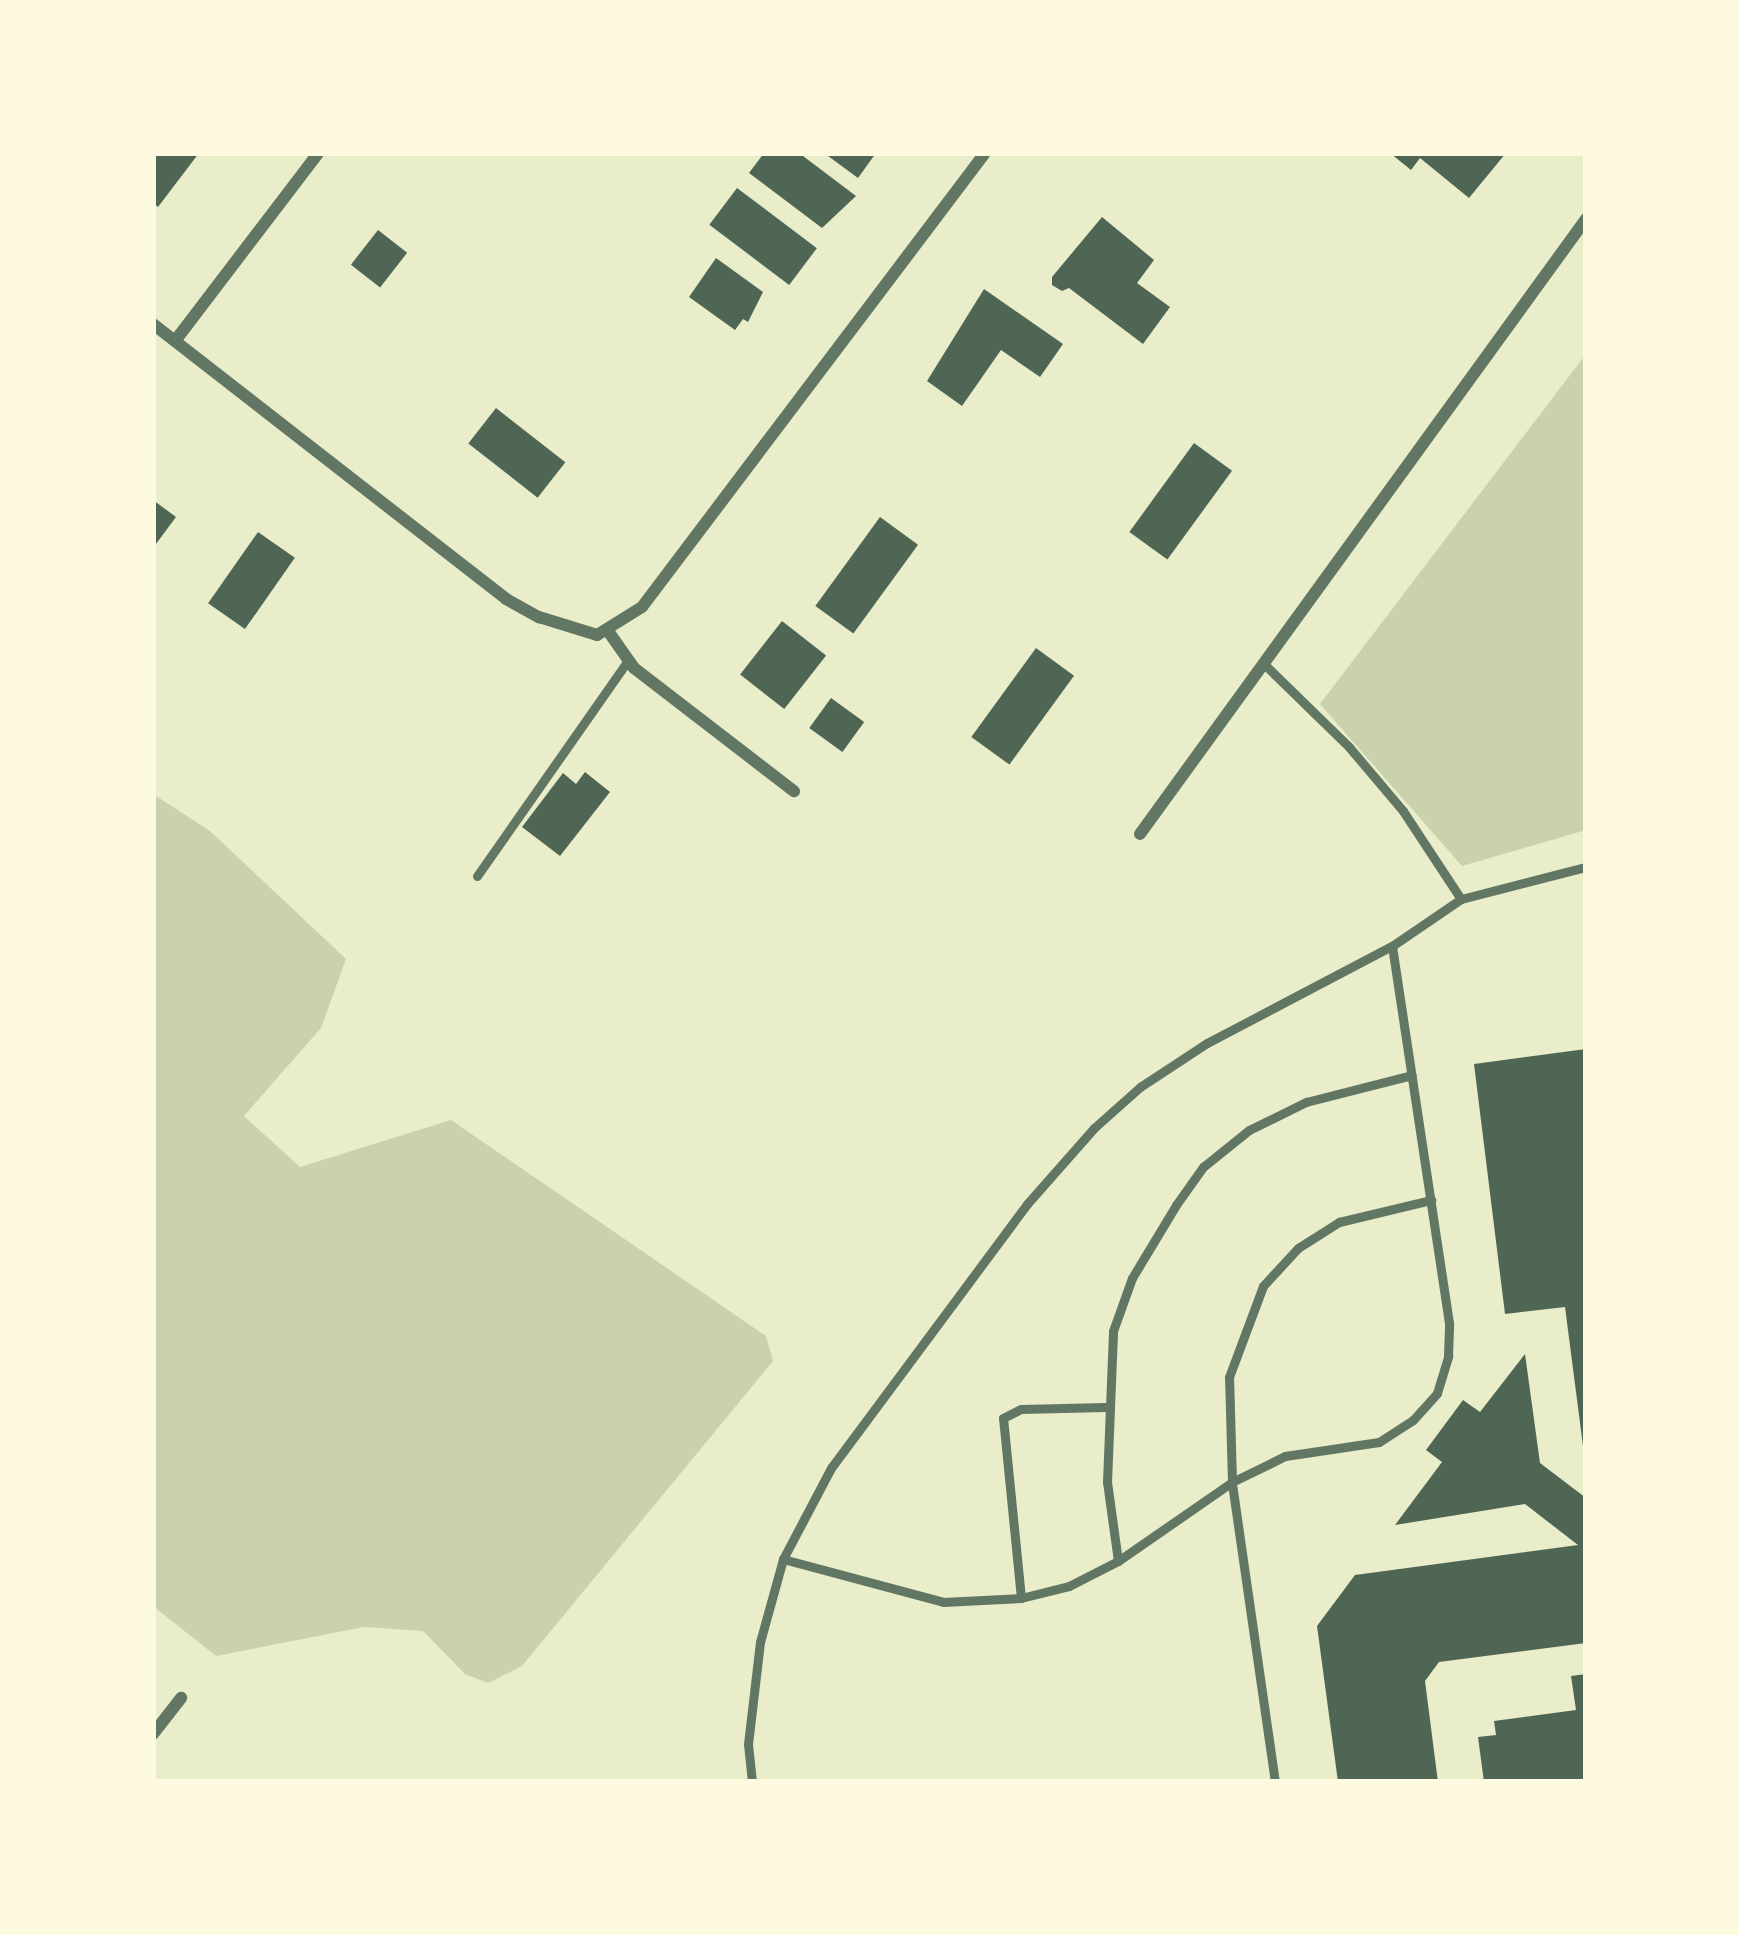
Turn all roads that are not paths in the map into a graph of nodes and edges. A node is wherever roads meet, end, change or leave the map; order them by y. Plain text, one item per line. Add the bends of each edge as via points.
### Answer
1 (318, 153) edge
2 (986, 153) edge
3 (1586, 218) edge
4 (153, 324) edge
5 (176, 341) junction
6 (608, 632) junction
7 (628, 660) junction
8 (1263, 663) junction
9 (794, 790) dead end
10 (1140, 834) dead end
11 (1586, 867) edge
12 (477, 876) dead end
13 (1461, 899) junction
14 (1393, 946) junction
15 (1412, 1075) junction
16 (1431, 1200) junction
17 (1106, 1407) junction
18 (1232, 1482) junction
19 (783, 1559) junction
20 (1118, 1561) junction
21 (1021, 1598) junction
22 (181, 1698) dead end
23 (153, 1734) edge
24 (752, 1782) edge
25 (1274, 1782) edge

1 - 5 street
2 - 6 street via 642,607
3 - 8 street
4 - 5 street
5 - 6 street via 506,599 575,630
6 - 7 street
7 - 9 street
7 - 12 lane
8 - 10 street
8 - 13 lane via 1403,811
11 - 13 lane
13 - 14 lane
14 - 15 lane
14 - 19 lane via 1207,1043 1094,1128 1027,1204 831,1468
15 - 16 lane
15 - 17 lane via 1306,1102 1249,1130 1204,1167 1132,1278 1113,1331
16 - 18 lane via 1339,1222 1298,1248 1263,1286 1229,1377
16 - 18 lane via 1449,1323 1437,1393 1378,1442 1286,1456
17 - 20 lane
17 - 21 lane via 1021,1409 1004,1418
18 - 20 lane
18 - 25 lane
19 - 21 lane via 944,1602
19 - 24 lane via 760,1642 748,1744
20 - 21 lane
22 - 23 street

